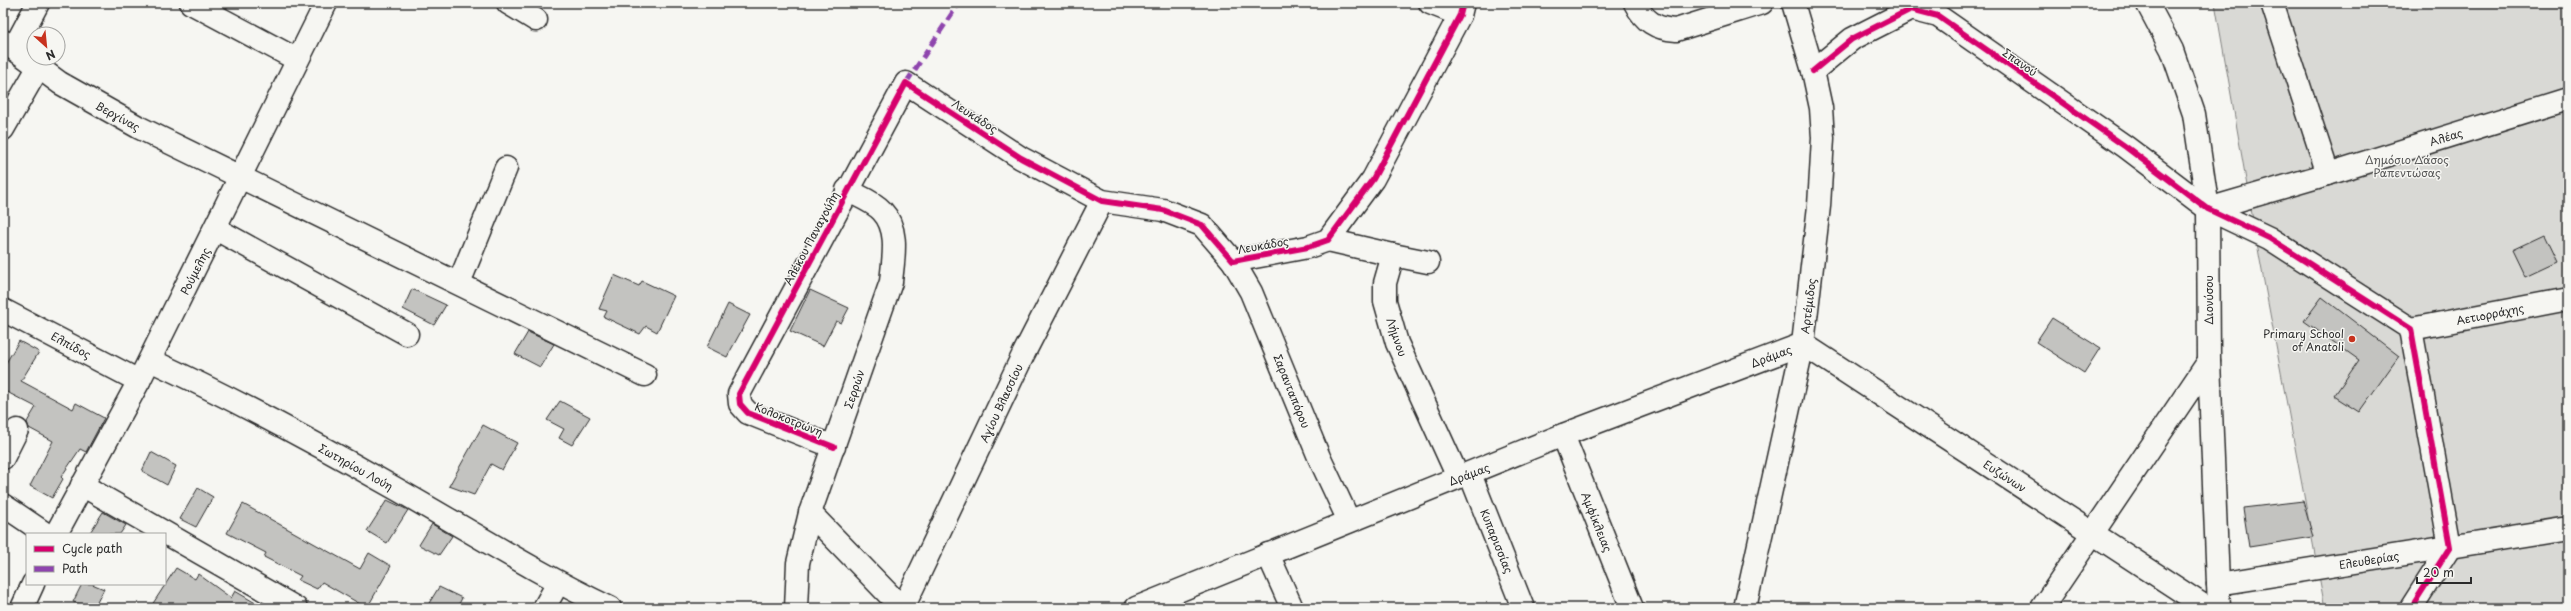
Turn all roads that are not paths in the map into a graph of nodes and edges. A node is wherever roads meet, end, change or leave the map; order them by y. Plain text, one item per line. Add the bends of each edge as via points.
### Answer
1 (38, 3) edge
2 (191, 3) edge
3 (326, 3) edge
4 (508, 3) edge
5 (1430, 3) edge
6 (1635, 3) edge
7 (1762, 3) edge
8 (1793, 3) edge
9 (2147, 3) edge
10 (2272, 3) edge
11 (1462, 9) edge
12 (536, 20) dead end
13 (8, 44) edge
14 (296, 59) junction
15 (38, 68) junction
16 (1813, 70) junction
17 (906, 83) joint
18 (2568, 99) edge
19 (3, 129) edge
20 (506, 168) dead end
21 (2328, 174) junction
22 (240, 177) junction
23 (847, 190) junction
24 (1102, 201) junction
25 (2208, 209) junction
26 (216, 229) junction
27 (1328, 240) junction
28 (1393, 254) junction
29 (1233, 261) junction
30 (1428, 262) dead end
31 (459, 283) junction
32 (2568, 299) edge
33 (3, 310) edge
34 (2411, 329) junction
35 (407, 334) dead end
36 (1803, 344) junction
37 (150, 360) junction
38 (2209, 361) junction
39 (645, 375) dead end
40 (139, 381) junction
41 (740, 404) joint
42 (16, 430) dead end
43 (1563, 435) junction
44 (834, 447) junction
45 (3, 458) edge
46 (1464, 476) junction
47 (82, 485) junction
48 (3, 505) edge
49 (810, 513) junction
50 (1349, 521) junction
51 (2568, 528) edge
52 (45, 533) edge
53 (57, 533) edge
54 (166, 533) edge
55 (166, 533) edge
56 (2092, 533) junction
57 (2450, 547) junction
58 (1268, 554) junction
59 (558, 583) junction
60 (2218, 584) junction
61 (33, 585) edge
62 (1747, 607) edge
63 (22, 608) edge
64 (296, 608) edge
65 (544, 608) edge
66 (610, 608) edge
67 (796, 608) edge
68 (903, 608) edge
69 (1136, 608) edge
70 (1292, 608) edge
71 (1523, 608) edge
72 (1632, 608) edge
73 (2042, 608) edge
74 (2207, 608) edge
75 (2218, 608) edge
76 (2411, 608) edge

1 - 13 street
2 - 14 street
3 - 14 street, Ρούμελης
4 - 12 street
5 - 11 street
6 - 7 street via 1652,25 1664,30 1676,30
8 - 16 street, Αρτέμιδος
9 - 25 street, Διονύσου via 2172,50 2194,114
10 - 21 street
11 - 27 street via 1373,179
13 - 15 street, Βεργίνας
14 - 22 street, Ρούμελης
15 - 19 street
15 - 22 street, Βεργίνας via 140,128 213,166
16 - 25 street, Σπανού via 1852,39 1912,9 1938,16 2126,147
16 - 36 street, Αρτέμιδος via 1821,108 1823,138 1819,206
17 - 23 street, Αλέκου Παναγούλη
17 - 24 street, Λευκάδος via 1021,158
18 - 21 street, Αλέας
20 - 31 street
21 - 25 street, Αλέας
22 - 26 street, Ρούμελης
22 - 31 street, Βεργίνας
23 - 41 street, Αλέκου Παναγούλη via 739,394
23 - 44 street, Σερρών via 882,210 892,226 894,248 891,282
24 - 29 street, Λευκάδος via 1163,210 1202,225
24 - 68 street, Αγίου Βλασσίου via 1024,354
25 - 34 street, Σπανού via 2269,238
25 - 38 street, Διονύσου
26 - 35 street
26 - 37 street, Ρούμελης
27 - 28 street
27 - 29 street, Λευκάδος via 1308,247
28 - 30 street
28 - 46 street, Λήμνου via 1385,283 1385,300 1396,336
29 - 50 street, Σαρανταπόρου via 1251,292 1319,457
31 - 39 street, Βεργίνας
32 - 34 street, Αετιορράχης
33 - 40 street, Ελπίδος
34 - 57 street
36 - 43 street, Δράμας
36 - 56 street, Ευζώνων
36 - 62 street, Αρτέμιδος
37 - 40 street, Ρούμελης
37 - 59 street, Σωτηρίου Λούη via 228,396 390,485
38 - 56 street
38 - 60 street, Διονύσου
40 - 47 street, Ρούμελης
41 - 44 street, Κολοκοτρώνη via 748,413
42 - 45 street
43 - 46 street, Δράμας
43 - 72 street, Αμφίκλειας
44 - 49 street, Σερρών
46 - 50 street, Δράμας
46 - 71 street, Κυπαρισσίας
47 - 53 street, Ρούμελης
47 - 54 street
48 - 52 street
49 - 67 street, Σερρών via 798,563
49 - 68 street
50 - 58 street, Δράμας
51 - 57 street, Ελευθερίας
55 - 64 street
56 - 73 street
56 - 74 street, Ευζώνων
57 - 60 street, Ελευθερίας
57 - 76 street
58 - 69 street, Δράμας
58 - 70 street
59 - 65 street
59 - 66 street, Σωτηρίου Λούη
60 - 75 street, Διονύσου
61 - 63 street

